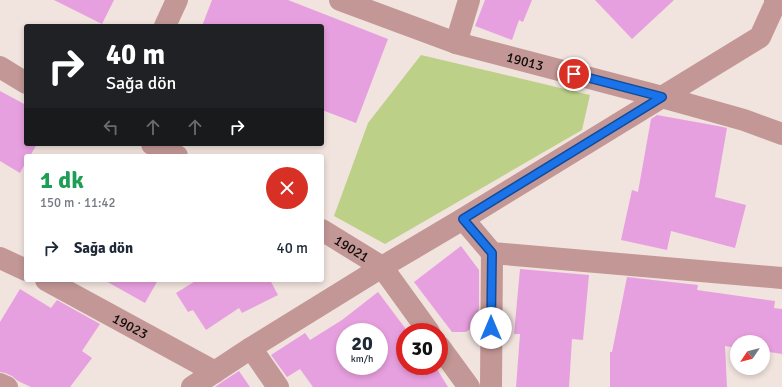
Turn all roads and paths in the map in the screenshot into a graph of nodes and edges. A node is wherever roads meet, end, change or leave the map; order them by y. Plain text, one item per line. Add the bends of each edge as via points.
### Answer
1 (177, 0) edge
2 (340, 0) edge
3 (469, 0) edge
4 (774, 0) edge
5 (166, 24) edge
6 (782, 24) edge
7 (760, 37) junction
8 (456, 43) junction
9 (0, 67) edge
10 (24, 82) edge
11 (662, 97) junction
12 (782, 134) edge
13 (156, 146) edge
14 (174, 154) edge
15 (463, 219) junction
16 (324, 231) edge
17 (492, 253) junction
18 (0, 258) edge
19 (382, 267) junction
20 (24, 269) edge
21 (782, 278) edge
22 (50, 282) edge
23 (422, 323) edge
24 (251, 348) junction
25 (448, 358) edge
26 (215, 372) junction
27 (0, 384) edge
28 (7, 387) edge
29 (192, 387) edge
30 (278, 387) edge
31 (469, 387) edge
32 (491, 387) edge

1 - 5 street
2 - 8 street, 19013
3 - 8 street
4 - 7 street via 776,2
6 - 7 street
7 - 11 street
8 - 11 street, 19013
9 - 10 street
11 - 12 street, 19013 via 744,120
11 - 15 street
13 - 14 street
15 - 17 street
15 - 19 street
16 - 19 street, 19021
17 - 21 street
17 - 32 street
18 - 20 street
19 - 23 street
19 - 24 street
22 - 26 street, 19023
24 - 26 street
24 - 30 street
25 - 31 street
26 - 29 street
27 - 28 street

